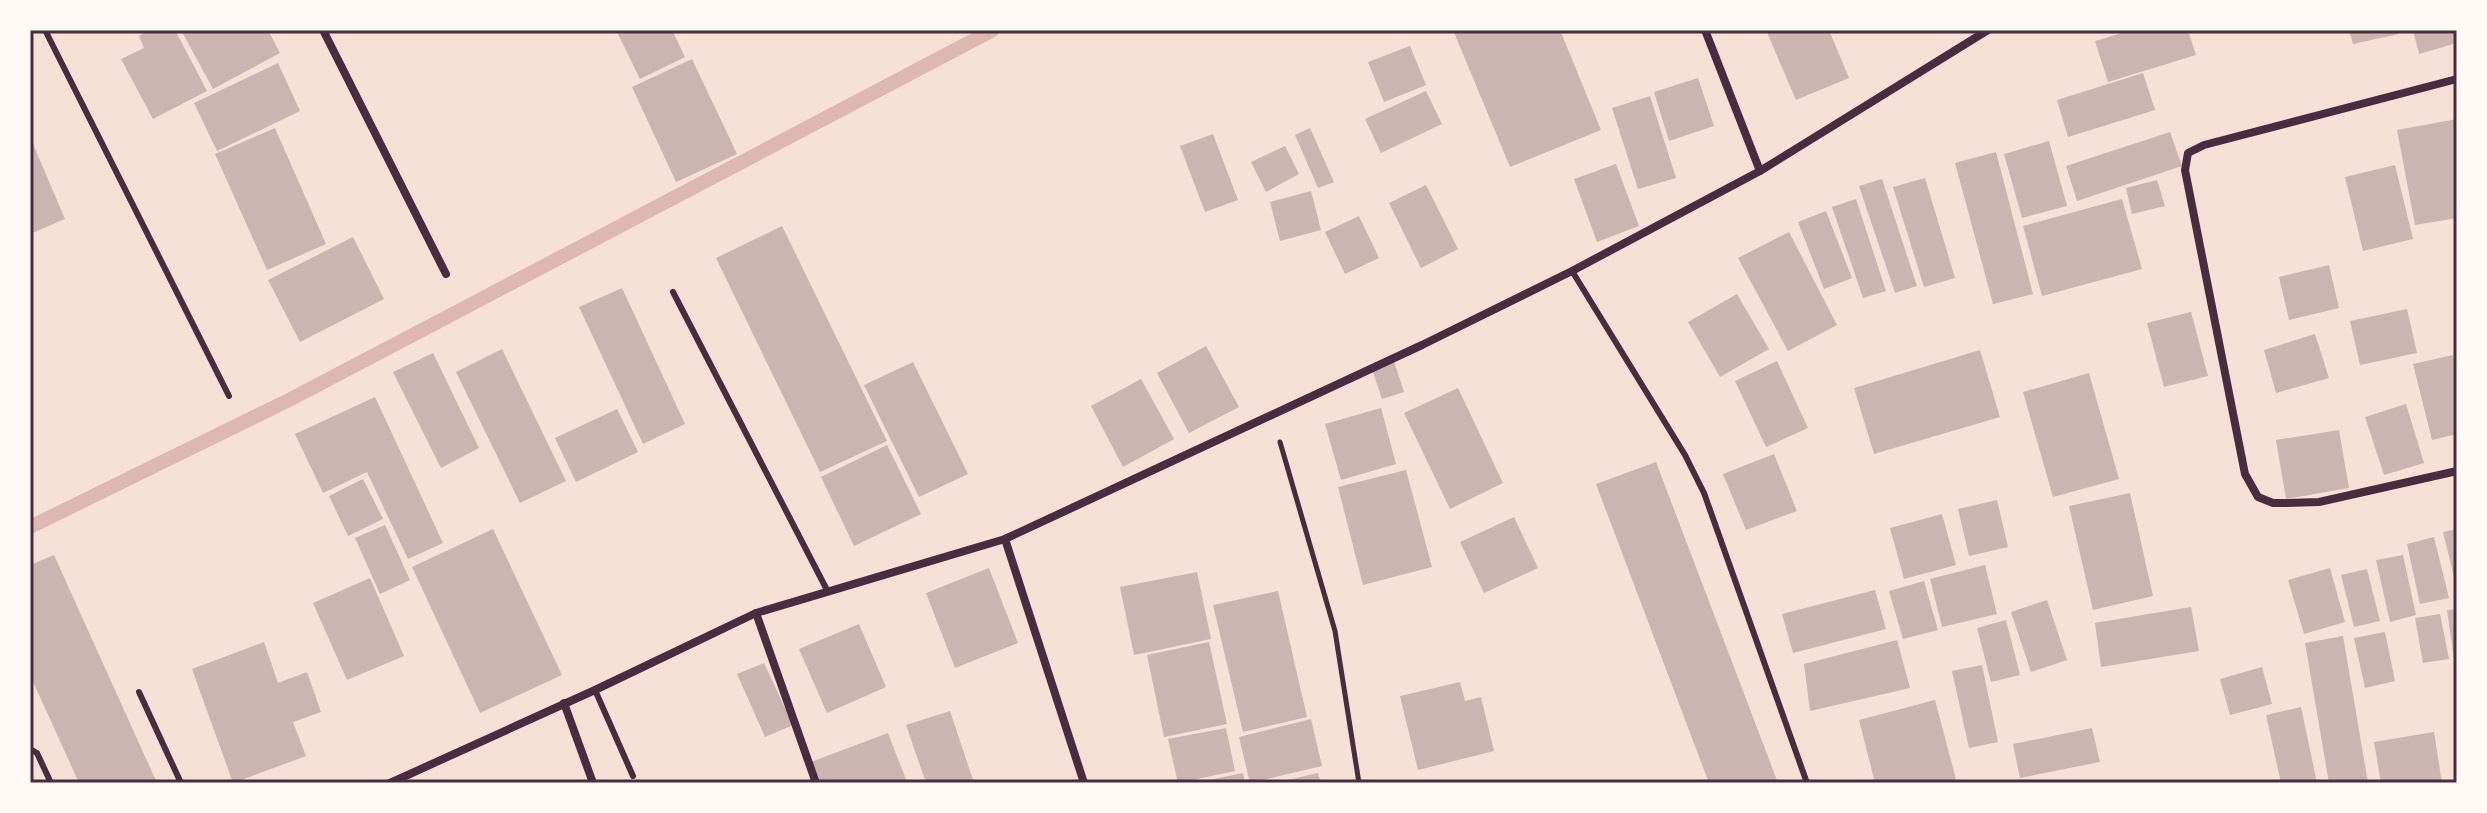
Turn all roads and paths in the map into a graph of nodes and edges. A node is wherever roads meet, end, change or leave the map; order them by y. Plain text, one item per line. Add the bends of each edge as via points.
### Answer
1 (45, 30) edge
2 (323, 30) edge
3 (1705, 30) edge
4 (1988, 30) edge
5 (2457, 79) edge
6 (1760, 171) junction
7 (1572, 271) junction
8 (446, 274) dead end
9 (673, 292) dead end
10 (229, 396) dead end
11 (1272, 413) junction
12 (2457, 471) edge
13 (1005, 539) junction
14 (828, 592) junction
15 (756, 613) junction
16 (595, 690) junction
17 (139, 692) dead end
18 (564, 703) junction
19 (30, 749) edge
20 (633, 776) dead end
21 (51, 783) edge
22 (181, 783) edge
23 (390, 783) edge
24 (593, 783) edge
25 (816, 783) edge
26 (1084, 783) edge
27 (1359, 783) edge
28 (1807, 783) edge

1 - 10 lane
2 - 8 street
3 - 6 street
4 - 6 street
5 - 12 street via 2204,145 2188,153 2185,170 2245,474 2258,497 2273,503 2319,502
6 - 7 street
7 - 11 street
7 - 28 lane via 1704,493
9 - 14 lane
11 - 13 street
11 - 27 path via 1335,631
13 - 14 street
13 - 26 street
14 - 15 street
15 - 16 street
15 - 25 street
16 - 18 street
16 - 20 lane
17 - 22 lane
18 - 23 street
18 - 24 street
19 - 21 lane

